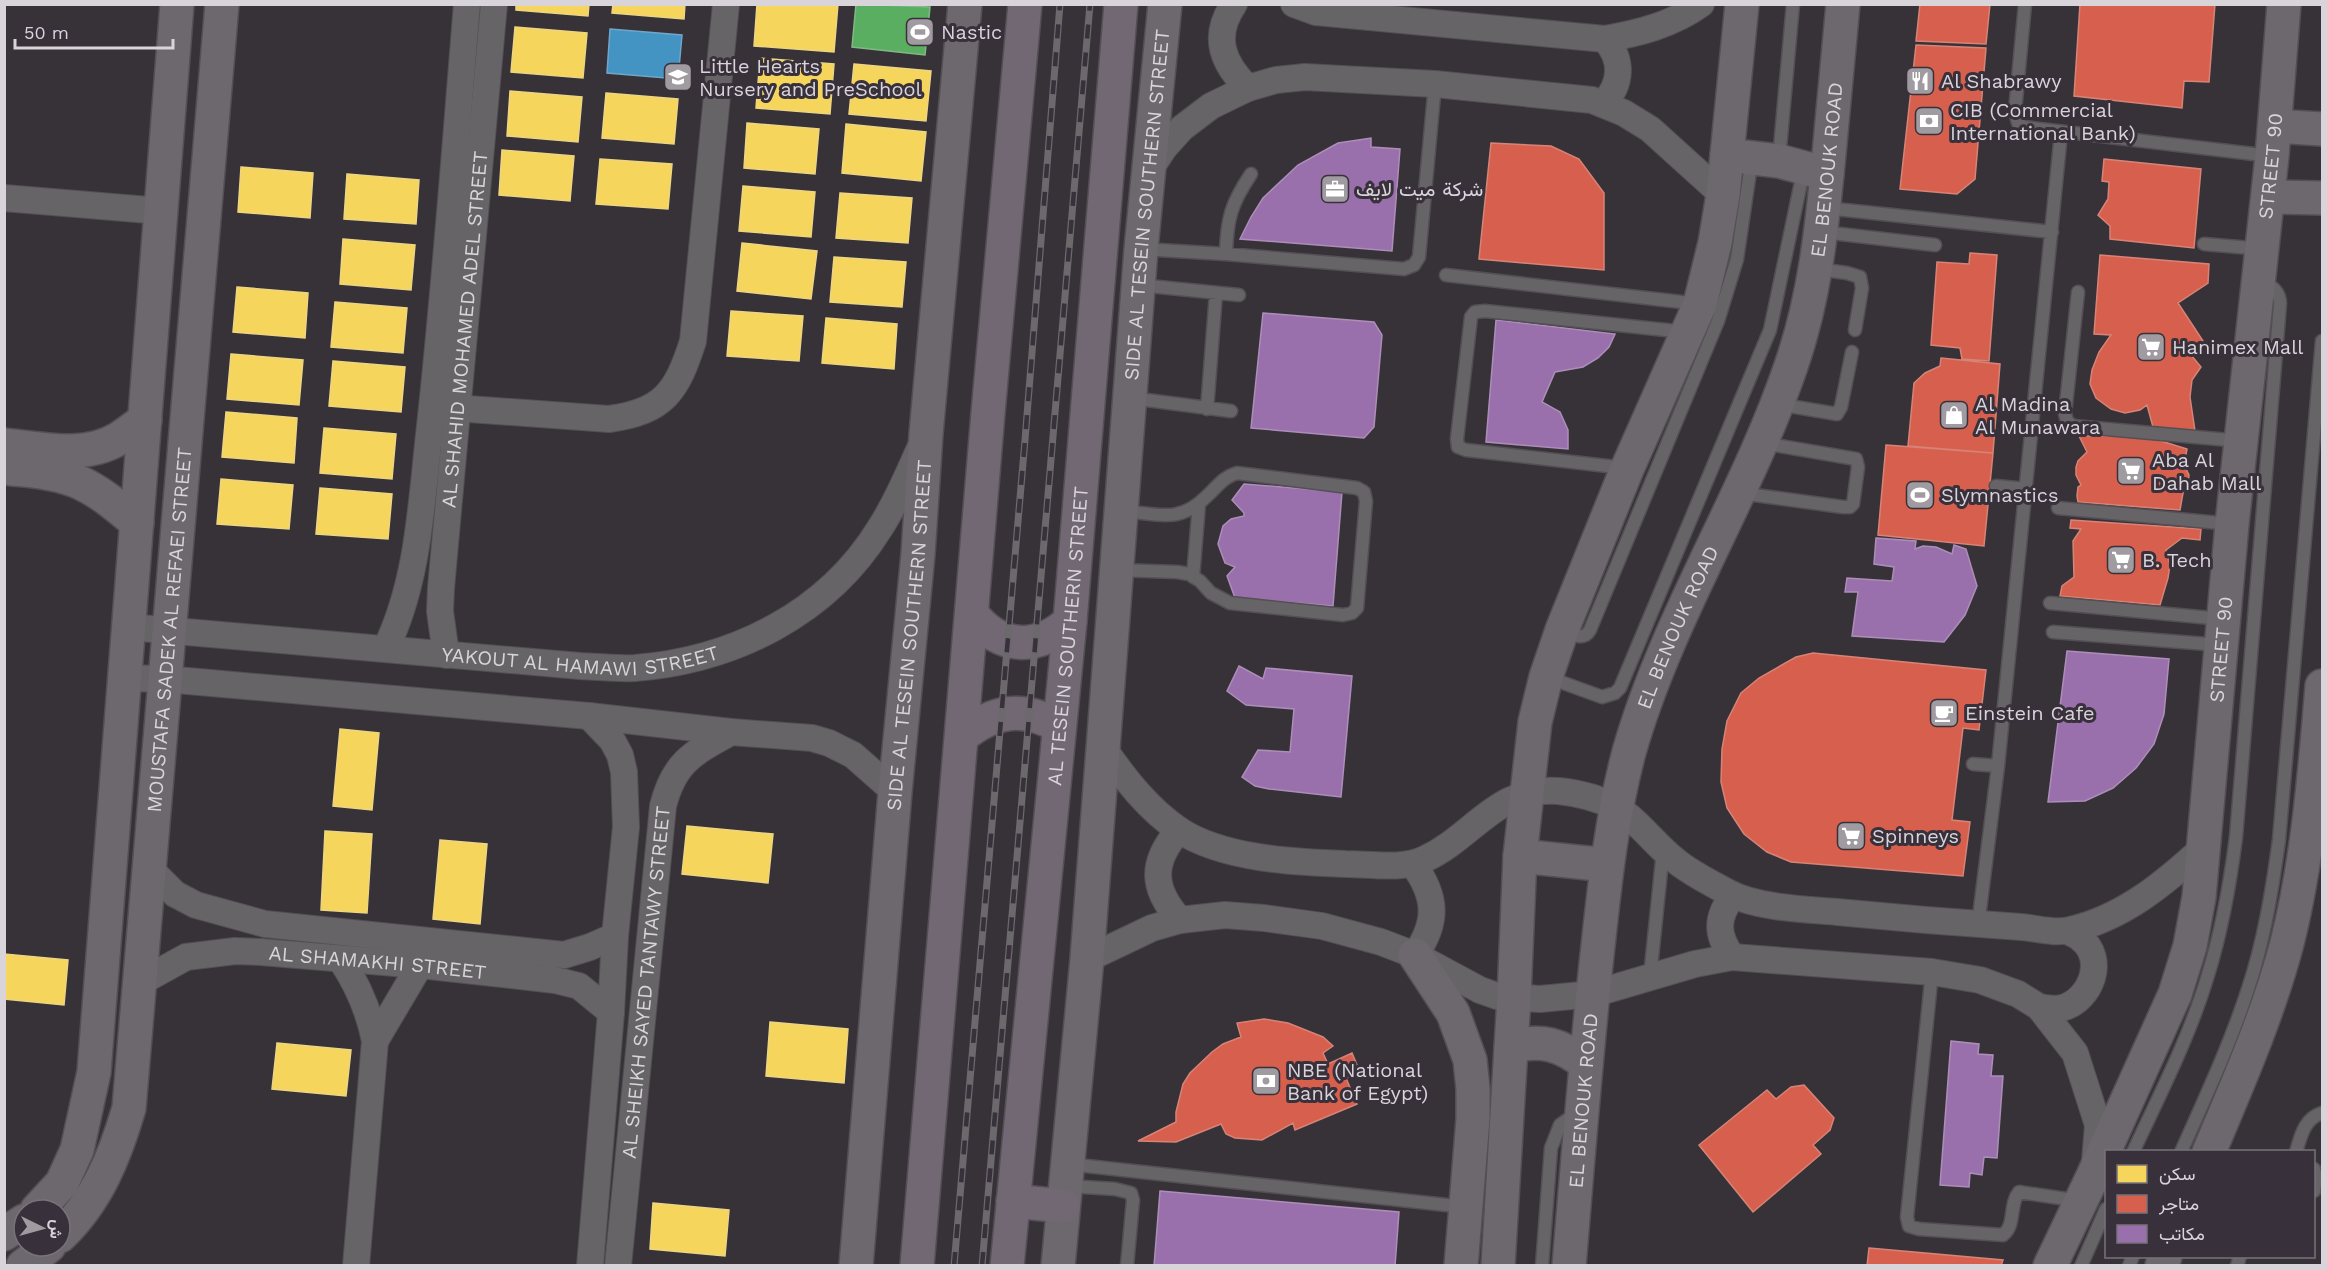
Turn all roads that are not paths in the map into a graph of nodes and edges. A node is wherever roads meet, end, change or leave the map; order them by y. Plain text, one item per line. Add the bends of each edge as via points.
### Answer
1 (177, 4) edge
2 (222, 4) edge
3 (467, 4) edge
4 (494, 4) edge
5 (726, 4) edge
6 (965, 4) edge
7 (1025, 4) edge
8 (1121, 4) edge
9 (1165, 4) edge
10 (1234, 4) edge
11 (1294, 4) edge
12 (1701, 4) edge
13 (1742, 4) edge
14 (1793, 4) edge
15 (1843, 4) edge
16 (2025, 4) edge
17 (2284, 4) edge
18 (1605, 39) junction
19 (1435, 84) junction
20 (460, 87) junction
21 (486, 88) junction
22 (1248, 88) junction
23 (1603, 104) junction
24 (2322, 129) edge
25 (2061, 133) junction
26 (2274, 141) junction
27 (1778, 163) junction
28 (1149, 171) junction
29 (1251, 174) dead end
30 (1723, 195) junction
31 (2268, 197) junction
32 (4, 198) edge
33 (2322, 198) edge
34 (161, 211) junction
35 (1823, 220) junction
36 (2052, 232) junction
37 (2204, 244) dead end
38 (1935, 245) dead end
39 (1142, 249) junction
40 (2263, 249) junction
41 (1226, 254) junction
42 (1816, 269) junction
43 (1446, 276) dead end
44 (2259, 283) junction
45 (1139, 285) junction
46 (2078, 292) dead end
47 (1216, 293) junction
48 (1239, 295) dead end
49 (1695, 318) junction
50 (1855, 330) dead end
51 (2322, 341) edge
52 (1852, 352) dead end
53 (1130, 398) junction
54 (1777, 404) junction
55 (432, 407) junction
56 (457, 408) junction
57 (1207, 409) junction
58 (1231, 411) dead end
59 (145, 420) junction
60 (926, 434) junction
61 (2241, 441) junction
62 (1760, 442) junction
63 (4, 445) edge
64 (4, 468) edge
65 (1627, 469) junction
66 (1996, 486) dead end
67 (2027, 489) junction
68 (1739, 493) junction
69 (1199, 504) junction
70 (2058, 508) dead end
71 (1122, 511) junction
72 (137, 524) junction
73 (2232, 524) junction
74 (1117, 570) junction
75 (1193, 578) junction
76 (2050, 603) dead end
77 (972, 614) junction
78 (1070, 621) junction
79 (129, 627) junction
80 (169, 629) junction
81 (1562, 630) junction
82 (2054, 632) dead end
83 (2222, 632) junction
84 (386, 648) junction
85 (446, 655) junction
86 (1546, 677) junction
87 (125, 678) junction
88 (165, 679) junction
89 (2322, 706) edge
90 (589, 716) junction
91 (1059, 726) junction
92 (731, 732) junction
93 (962, 736) junction
94 (1104, 749) junction
95 (1973, 764) dead end
96 (1998, 766) junction
97 (895, 792) junction
98 (1526, 793) junction
99 (1617, 807) junction
100 (1179, 830) junction
101 (2204, 847) junction
102 (1663, 850) junction
103 (1520, 855) junction
104 (1413, 864) junction
105 (1607, 865) junction
106 (149, 868) junction
107 (1733, 895) junction
108 (1180, 920) junction
109 (1978, 925) junction
110 (2067, 931) junction
111 (615, 936) junction
112 (1414, 955) junction
113 (1732, 957) junction
114 (1087, 959) junction
115 (341, 960) junction
116 (420, 965) junction
117 (539, 965) junction
118 (1932, 972) junction
119 (1650, 977) junction
120 (140, 983) junction
121 (1593, 994) junction
122 (1514, 997) junction
123 (2038, 1008) junction
124 (611, 1012) junction
125 (375, 1041) junction
126 (1511, 1047) junction
127 (1586, 1064) junction
128 (1583, 1111) junction
129 (2322, 1113) edge
130 (1472, 1127) junction
131 (1507, 1129) junction
132 (2112, 1150) edge
133 (2134, 1150) edge
134 (2182, 1150) edge
135 (2210, 1150) edge
136 (2297, 1150) edge
137 (2105, 1168) edge
138 (2317, 1170) edge
139 (1065, 1185) junction
140 (2315, 1186) edge
141 (2094, 1195) edge
142 (48, 1198) edge
143 (1013, 1201) junction
144 (1466, 1207) junction
145 (72, 1225) edge
146 (355, 1262) edge
147 (590, 1266) edge
148 (618, 1266) edge
149 (856, 1266) edge
150 (917, 1266) edge
151 (1007, 1266) edge
152 (1058, 1266) edge
153 (1127, 1266) edge
154 (1461, 1266) edge
155 (1498, 1266) edge
156 (1542, 1266) edge
157 (1569, 1266) edge
158 (2050, 1266) edge
159 (2081, 1266) edge

1 - 34 street, MOUSTAFA SADEK AL REFAEI STREET
2 - 80 street, MOUSTAFA SADEK AL REFAEI STREET
3 - 20 street, AL SHAHID MOHAMED ADEL STREET
4 - 21 street, AL SHAHID MOHAMED ADEL STREET
5 - 56 street via 693,341 675,386 656,405 636,415 609,419
6 - 60 street, SIDE AL TESEIN SOUTHERN STREET
7 - 77 highway
8 - 78 highway, AL TESEIN SOUTHERN STREET
9 - 28 street, SIDE AL TESEIN SOUTHERN STREET
10 - 22 street via 1222,34 1224,55 1233,73
11 - 18 street via 1316,12
12 - 18 street via 1663,25
13 - 27 street, EL BENOUK ROAD
14 - 27 lane, EL BENOUK ROAD
15 - 27 street, EL BENOUK ROAD
16 - 25 lane via 2016,118 2024,128
17 - 26 street, STREET 90
18 - 23 street via 1619,66 1616,87
19 - 22 street via 1305,76
19 - 23 street
19 - 41 lane via 1419,257 1414,265 1404,269
20 - 21 street
20 - 55 street, AL SHAHID MOHAMED ADEL STREET
21 - 56 street, AL SHAHID MOHAMED ADEL STREET
22 - 28 street via 1211,106 1182,128
23 - 30 street via 1650,129
24 - 26 street
25 - 26 lane
25 - 36 lane
26 - 31 street, STREET 90
27 - 30 street, EL BENOUK ROAD
27 - 35 street, EL BENOUK ROAD
27 - 81 lane, EL BENOUK ROAD via 1737,259 1707,351 1590,630 1580,637
27 - 86 lane via 1770,330 1620,688 1602,697
28 - 39 street, SIDE AL TESEIN SOUTHERN STREET
29 - 41 lane via 1236,198 1227,225
30 - 49 street, EL BENOUK ROAD
31 - 33 street
31 - 40 street, STREET 90
32 - 34 street
34 - 59 street, MOUSTAFA SADEK AL REFAEI STREET
35 - 36 lane
35 - 38 lane
35 - 42 street, EL BENOUK ROAD
36 - 67 lane
37 - 40 lane
39 - 41 lane
39 - 45 street, SIDE AL TESEIN SOUTHERN STREET
40 - 44 street, STREET 90
42 - 50 lane via 1860,277 1862,288
42 - 54 street, EL BENOUK ROAD via 1801,336
43 - 49 lane
44 - 61 street, STREET 90
44 - 133 lane via 2275,289 2280,304 2230,884 2193,1020
45 - 47 lane
45 - 53 street, SIDE AL TESEIN SOUTHERN STREET
46 - 61 lane via 2067,421 2073,426
47 - 48 lane
47 - 57 lane
49 - 65 street, EL BENOUK ROAD
49 - 65 lane via 1485,311 1475,312 1472,317 1458,447
51 - 134 lane via 2272,890 2262,939 2233,1035
52 - 54 lane via 1838,414
53 - 57 lane
53 - 71 street, SIDE AL TESEIN SOUTHERN STREET
54 - 62 street, EL BENOUK ROAD
55 - 56 street
55 - 84 street, AL SHAHID MOHAMED ADEL STREET via 414,563 398,624
56 - 85 street, AL SHAHID MOHAMED ADEL STREET via 441,600
57 - 58 lane
59 - 63 street via 117,440 84,450 64,452
59 - 72 street, MOUSTAFA SADEK AL REFAEI STREET
60 - 85 street, YAKOUT AL HAMAWI STREET via 896,501 865,550 807,608 752,640 699,657 634,668
60 - 97 street, SIDE AL TESEIN SOUTHERN STREET
61 - 73 street, STREET 90
62 - 68 street, EL BENOUK ROAD
62 - 68 lane via 1853,457 1858,467 1853,504 1847,508
64 - 72 street via 49,472 77,481 102,494
65 - 81 street, EL BENOUK ROAD
66 - 67 lane
67 - 96 lane
68 - 99 street, EL BENOUK ROAD via 1645,701
69 - 71 lane via 1178,516
69 - 75 lane
69 - 75 lane via 1222,481 1237,473 1364,492 1357,608 1343,615 1230,603
70 - 73 lane
71 - 74 street, SIDE AL TESEIN SOUTHERN STREET
72 - 79 street, MOUSTAFA SADEK AL REFAEI STREET
73 - 83 street, STREET 90
74 - 75 lane via 1177,572
74 - 94 street, SIDE AL TESEIN SOUTHERN STREET
76 - 83 lane
77 - 78 highway via 989,632 1013,642 1050,637
77 - 93 highway
78 - 91 highway, AL TESEIN SOUTHERN STREET
79 - 80 street, YAKOUT AL HAMAWI STREET
79 - 87 street, MOUSTAFA SADEK AL REFAEI STREET
80 - 84 street, YAKOUT AL HAMAWI STREET
80 - 88 street, MOUSTAFA SADEK AL REFAEI STREET
81 - 86 street, EL BENOUK ROAD
82 - 83 lane
83 - 101 street, STREET 90
84 - 85 street, YAKOUT AL HAMAWI STREET
86 - 98 street, EL BENOUK ROAD via 1535,722
87 - 88 street
87 - 142 street, MOUSTAFA SADEK AL REFAEI STREET via 94,1072 77,1150 62,1183
88 - 90 street
88 - 106 street, MOUSTAFA SADEK AL REFAEI STREET
89 - 135 street via 2303,858 2287,942 2254,1043
90 - 92 street
90 - 111 street, AL SHEIKH SAYED TANTAWY STREET via 612,740 624,772 626,826
91 - 93 highway via 1031,714 1001,714 987,718
91 - 143 highway, AL TESEIN SOUTHERN STREET
92 - 97 street via 803,737 829,743 853,755
92 - 148 street, AL SHEIKH SAYED TANTAWY STREET via 684,761 668,787 663,806
93 - 150 highway
94 - 100 street via 1147,804
94 - 114 street, SIDE AL TESEIN SOUTHERN STREET
95 - 96 lane
96 - 109 lane
97 - 149 street, SIDE AL TESEIN SOUTHERN STREET
98 - 99 street via 1556,791 1585,795
98 - 103 street, EL BENOUK ROAD
98 - 104 street via 1508,800 1444,848
99 - 102 street
99 - 105 street, EL BENOUK ROAD
100 - 104 street via 1232,852 1325,863
100 - 108 street via 1158,865 1158,886 1166,905
101 - 110 street via 2144,898
101 - 132 street, STREET 90 via 2190,946 2175,994
102 - 107 street via 1693,873
102 - 119 lane
103 - 105 street
103 - 122 street, EL BENOUK ROAD
104 - 112 street via 1432,899 1432,920 1426,939
105 - 121 street, EL BENOUK ROAD
106 - 117 street, AL SHAMAKHI STREET via 175,894 196,905 265,924
106 - 120 street, MOUSTAFA SADEK AL REFAEI STREET
107 - 109 street via 1801,908
107 - 113 street via 1720,920 1720,934
108 - 112 street via 1225,915 1298,922 1381,942
108 - 114 street via 1152,928
109 - 110 street
110 - 123 street via 2081,938 2091,953 2094,971 2089,988 2077,1002 2060,1009
111 - 117 street, AL SHAMAKHI STREET
111 - 124 street, AL SHEIKH SAYED TANTAWY STREET
112 - 122 street via 1480,990
112 - 130 street via 1443,996 1463,1036 1473,1089
113 - 118 street
113 - 119 street
114 - 139 street, SIDE AL TESEIN SOUTHERN STREET
115 - 116 street, AL SHAMAKHI STREET
115 - 120 street, AL SHAMAKHI STREET via 261,952 210,954 186,957
115 - 125 street via 367,1007
116 - 117 street, AL SHAMAKHI STREET
116 - 125 street
117 - 124 street, AL SHAMAKHI STREET via 579,986
118 - 123 street via 1980,980 2018,994
118 - 141 lane via 1909,1226 2003,1235 2009,1230 2019,1192
119 - 121 street
120 - 145 street, MOUSTAFA SADEK AL REFAEI STREET via 129,1108 120,1140 97,1192
121 - 122 street via 1549,999
121 - 127 street, EL BENOUK ROAD
122 - 126 street, EL BENOUK ROAD
123 - 141 street via 2075,1053 2098,1125
124 - 147 street, AL SHEIKH SAYED TANTAWY STREET
125 - 146 street
126 - 127 street via 1548,1043 1560,1046
126 - 131 street, EL BENOUK ROAD
127 - 128 street, EL BENOUK ROAD
128 - 156 lane via 1560,1125 1551,1148
128 - 157 street, EL BENOUK ROAD
129 - 136 lane via 2307,1123
130 - 131 street
130 - 144 street
131 - 155 street, EL BENOUK ROAD
137 - 141 street, STREET 90
138 - 140 lane
139 - 143 highway
139 - 144 lane
139 - 152 street, SIDE AL TESEIN SOUTHERN STREET
139 - 153 lane via 1131,1192
141 - 158 street, STREET 90
141 - 159 lane
143 - 151 highway, AL TESEIN SOUTHERN STREET
144 - 154 street

